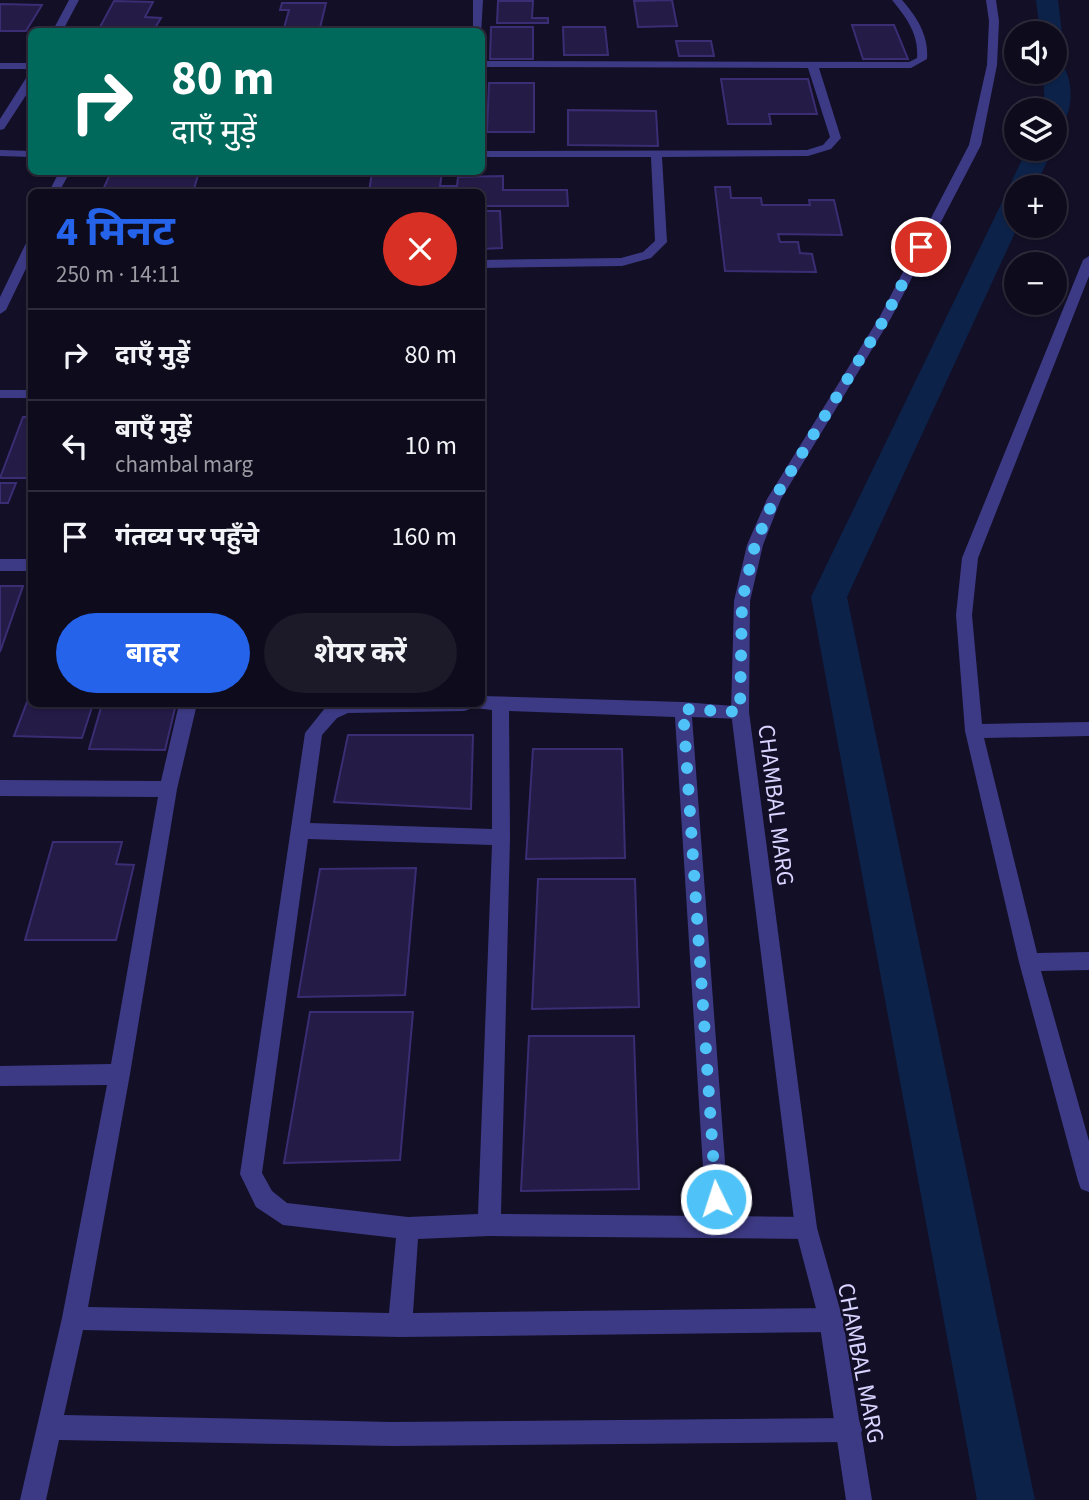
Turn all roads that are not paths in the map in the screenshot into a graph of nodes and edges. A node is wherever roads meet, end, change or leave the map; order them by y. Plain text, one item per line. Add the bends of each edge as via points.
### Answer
1 (74, 0) edge
2 (478, 0) edge
3 (897, 0) edge
4 (991, 0) edge
5 (59, 28) edge
6 (478, 28) edge
7 (485, 64) edge
8 (0, 66) edge
9 (28, 66) edge
10 (813, 66) junction
11 (28, 83) edge
12 (0, 127) edge
13 (0, 153) edge
14 (28, 154) edge
15 (485, 154) edge
16 (656, 155) junction
17 (1089, 260) edge
18 (27, 261) edge
19 (485, 264) edge
20 (0, 310) edge
21 (0, 394) edge
22 (28, 394) edge
23 (0, 565) edge
24 (28, 565) edge
25 (491, 703) edge
26 (187, 707) edge
27 (344, 707) edge
28 (683, 709) junction
29 (740, 712) junction
30 (1089, 729) edge
31 (974, 731) junction
32 (0, 788) edge
33 (168, 789) junction
34 (299, 831) junction
35 (501, 837) junction
36 (1089, 961) edge
37 (1029, 962) junction
38 (120, 1074) junction
39 (0, 1076) edge
40 (1089, 1181) edge
41 (489, 1225) junction
42 (718, 1226) junction
43 (408, 1228) junction
44 (806, 1228) junction
45 (74, 1318) junction
46 (831, 1320) junction
47 (400, 1325) junction
48 (48, 1427) junction
49 (850, 1430) junction
50 (33, 1500) edge
51 (859, 1500) edge

1 - 5 street
2 - 6 street
3 - 10 street via 909,12 924,49 922,59 911,65
4 - 29 street, CHAMBAL MARG via 992,65 975,145 885,318 774,499 755,545 742,601
7 - 10 street
8 - 9 street
10 - 16 street via 835,138 827,147 808,153
11 - 12 street
13 - 14 street
15 - 16 street
16 - 19 street via 661,242 647,255 622,262
17 - 31 street via 970,558 964,615
18 - 20 street
21 - 22 street
23 - 24 street
25 - 28 street
25 - 35 street
26 - 33 street
27 - 34 street via 331,713 314,733
28 - 29 street
28 - 42 street
29 - 44 street, CHAMBAL MARG
30 - 31 street
31 - 37 street
32 - 33 street
33 - 38 street
34 - 35 street
34 - 43 street via 251,1174 264,1199 284,1214
35 - 41 street
36 - 37 street
37 - 40 street
38 - 39 street
38 - 45 street
41 - 42 street
41 - 43 street
42 - 44 street
43 - 47 street
44 - 46 street, CHAMBAL MARG
45 - 47 street
45 - 48 street
46 - 47 street
46 - 49 street, CHAMBAL MARG
48 - 49 street via 392,1434
48 - 50 street
49 - 51 street, CHAMBAL MARG

